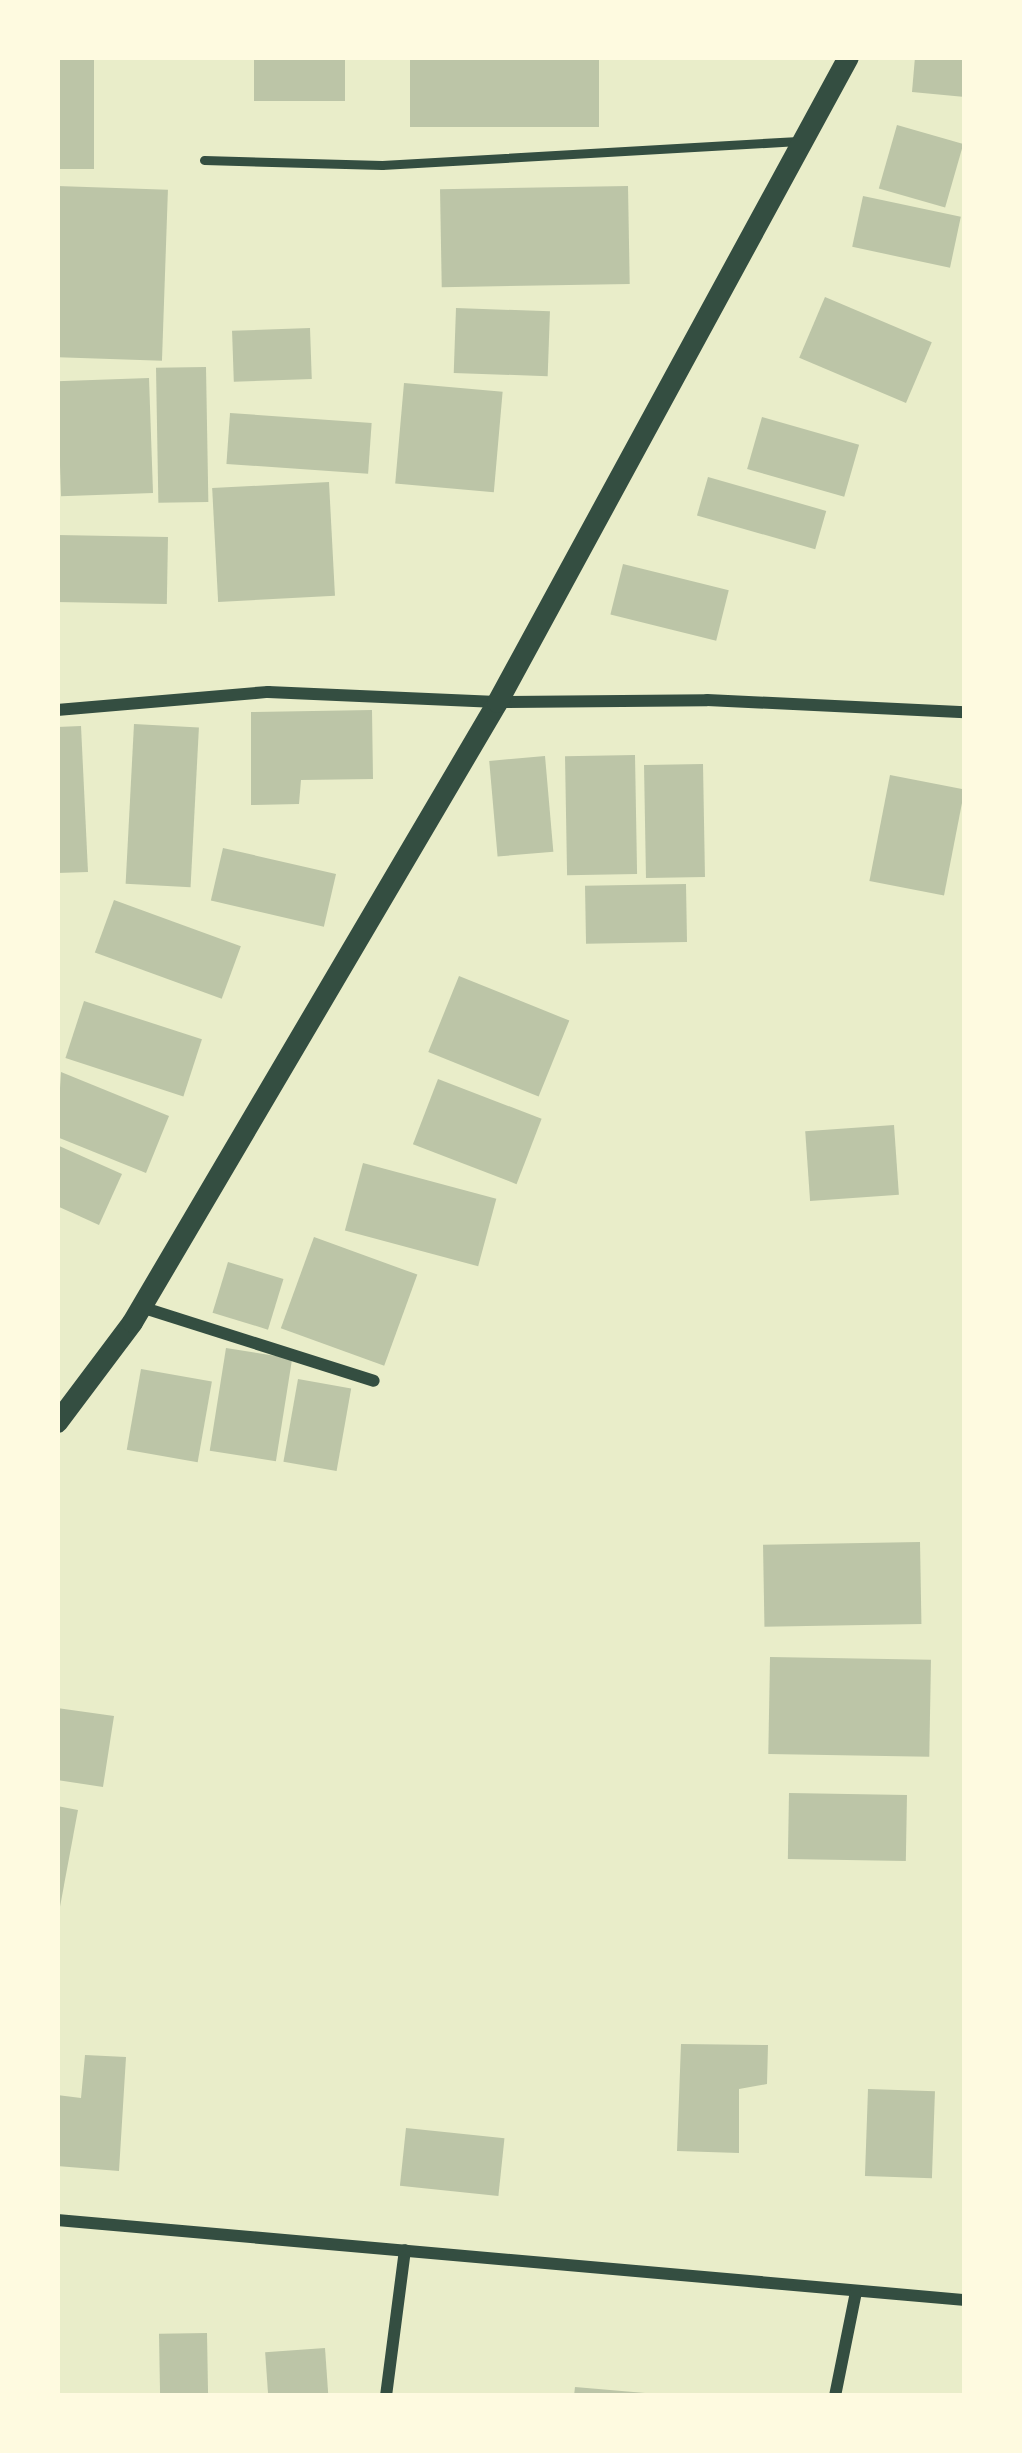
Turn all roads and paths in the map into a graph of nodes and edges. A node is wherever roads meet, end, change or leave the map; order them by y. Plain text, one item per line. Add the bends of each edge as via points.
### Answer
1 (848, 57) edge
2 (802, 141) junction
3 (204, 160) dead end
4 (497, 702) junction
5 (57, 710) edge
6 (965, 712) edge
7 (141, 1307) junction
8 (374, 1381) dead end
9 (57, 1422) edge
10 (57, 2220) edge
11 (405, 2251) junction
12 (856, 2292) junction
13 (965, 2300) edge
14 (386, 2396) edge
15 (835, 2396) edge

1 - 2 street
2 - 3 lane via 382,165
2 - 4 street
4 - 5 street via 268,692
4 - 6 street via 707,700
4 - 7 street
7 - 8 street
7 - 9 street
10 - 11 street
11 - 12 street
11 - 14 street
12 - 13 street
12 - 15 street

